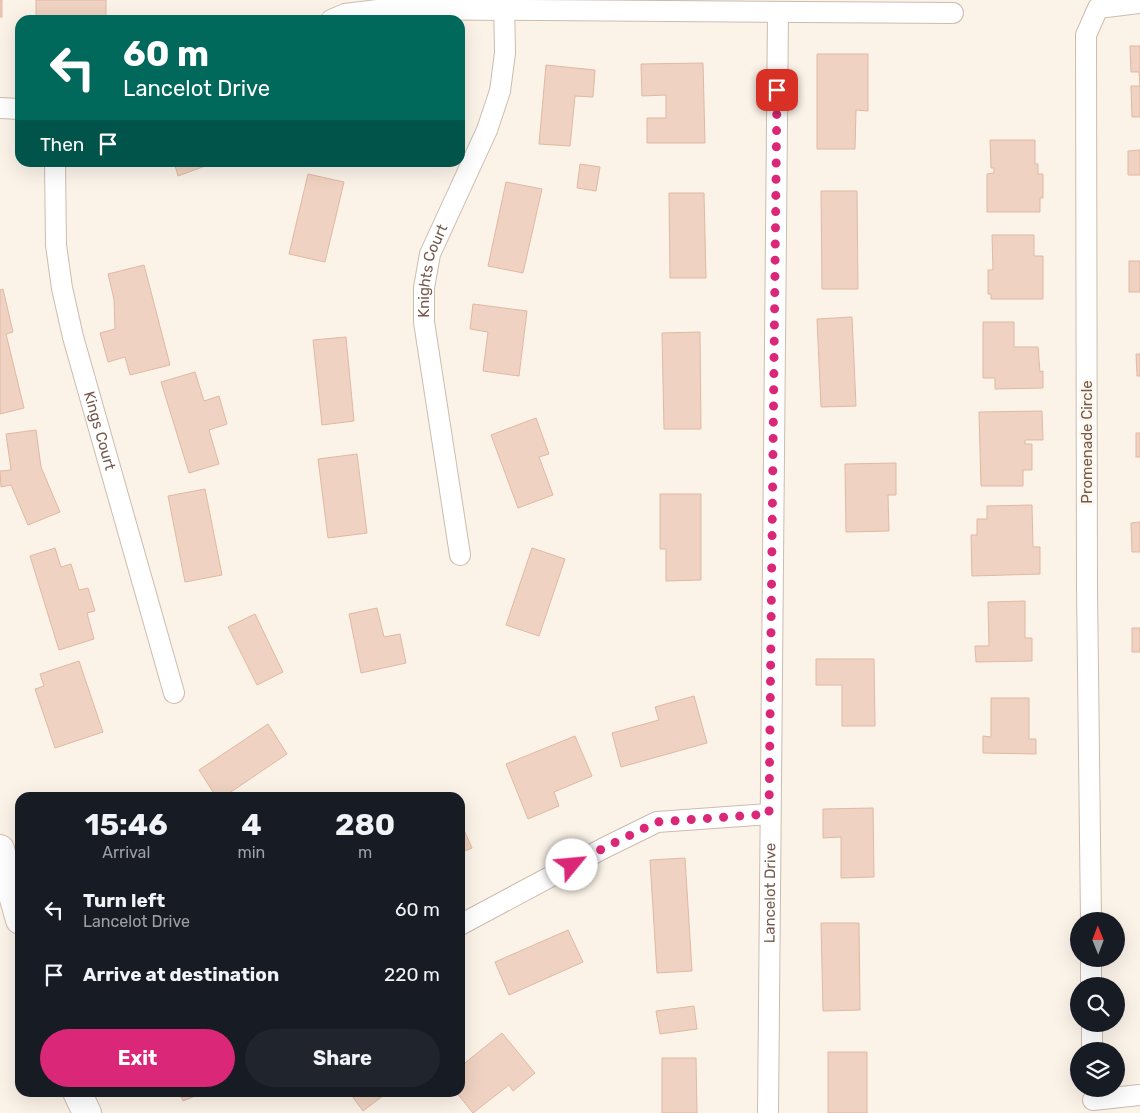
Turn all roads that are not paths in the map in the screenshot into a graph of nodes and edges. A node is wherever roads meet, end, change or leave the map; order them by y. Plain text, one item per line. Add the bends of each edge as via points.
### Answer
1 (1140, 3) edge
2 (504, 5) edge
3 (778, 12) junction
4 (953, 13) dead end
5 (343, 15) edge
6 (0, 108) edge
7 (15, 109) edge
8 (55, 167) edge
9 (460, 554) dead end
10 (174, 693) dead end
11 (769, 814) junction
12 (0, 849) edge
13 (15, 902) edge
14 (1091, 912) edge
15 (465, 922) edge
16 (1140, 1095) edge
17 (79, 1097) edge
18 (1093, 1101) edge
19 (87, 1113) edge
20 (768, 1113) edge

1 - 14 street, Promenade Circle via 1098,8 1086,35
2 - 3 street
2 - 5 street via 385,9
2 - 9 street, Knights Court via 505,53 500,90 487,130 430,254 424,288 424,322
3 - 4 street
3 - 11 street, Lancelot Drive
6 - 7 street
8 - 10 street, Kings Court via 56,245 72,337
11 - 15 street via 657,822
11 - 20 street, Lancelot Drive
12 - 13 street
16 - 18 street
17 - 19 street

